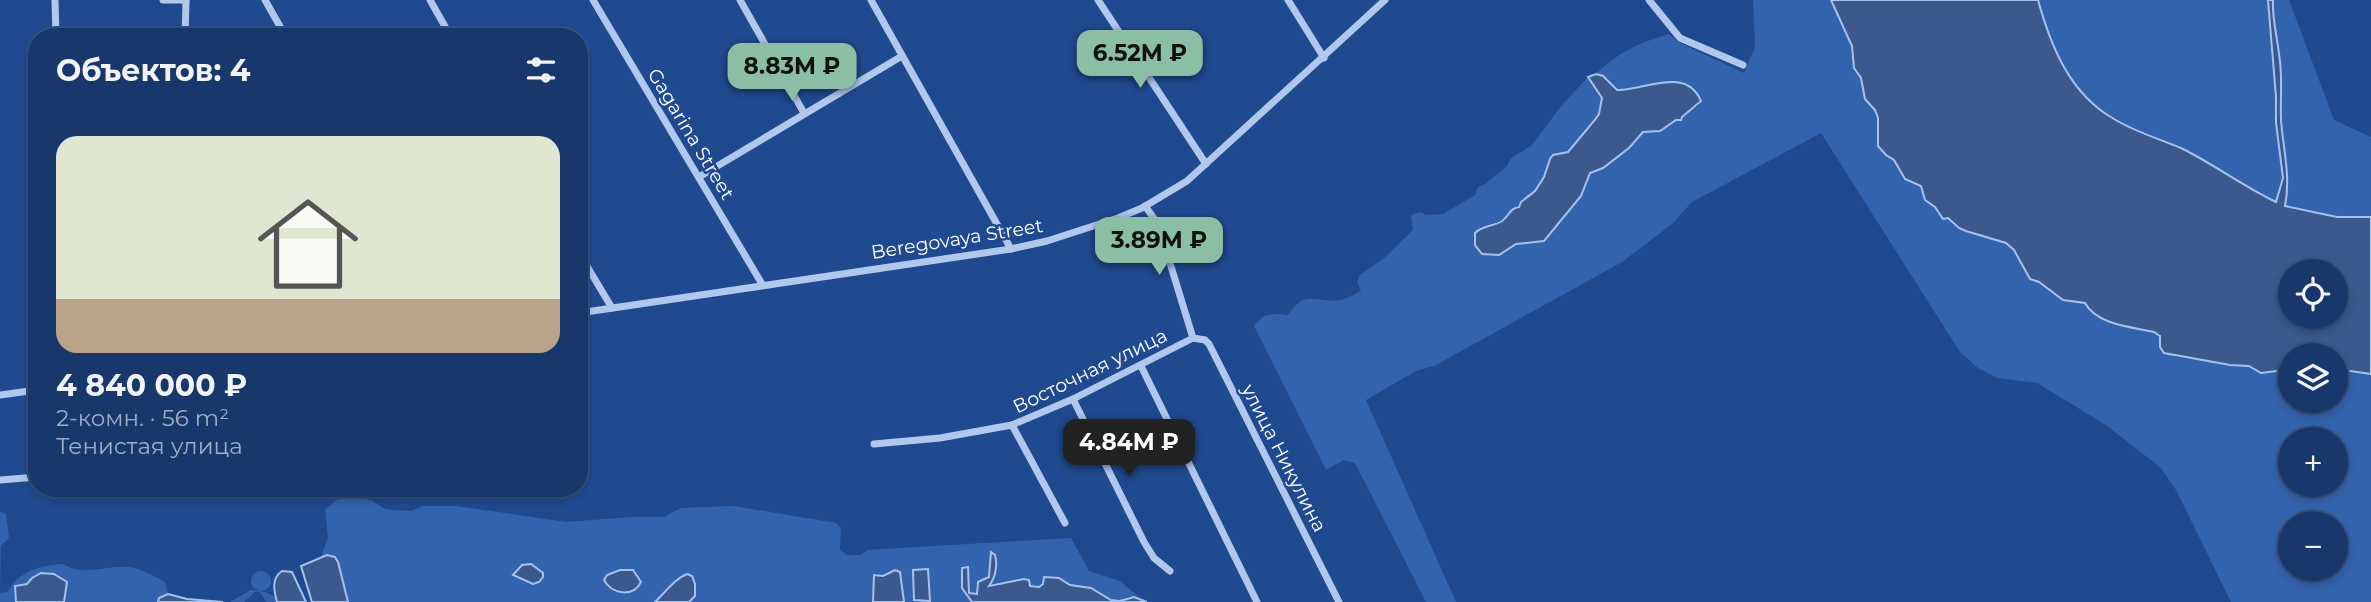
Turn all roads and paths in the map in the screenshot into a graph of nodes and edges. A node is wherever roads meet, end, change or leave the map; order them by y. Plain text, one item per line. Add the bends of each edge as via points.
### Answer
1 (55, 0) edge
2 (163, 0) edge
3 (186, 0) edge
4 (265, 0) edge
5 (429, 0) edge
6 (593, 0) edge
7 (740, 0) edge
8 (871, 0) edge
9 (1098, 0) edge
10 (1288, 0) edge
11 (1385, 0) edge
12 (1649, 0) edge
13 (56, 28) edge
14 (185, 28) edge
15 (281, 28) edge
16 (446, 28) edge
17 (902, 56) junction
18 (1324, 58) junction
19 (1743, 65) dead end
20 (804, 113) junction
21 (1206, 164) junction
22 (699, 177) junction
23 (1145, 206) junction
24 (1011, 249) junction
25 (588, 268) edge
26 (762, 284) junction
27 (612, 308) junction
28 (588, 312) edge
29 (1193, 338) junction
30 (1140, 366) junction
31 (28, 391) edge
32 (0, 395) edge
33 (1073, 399) junction
34 (1012, 425) junction
35 (874, 444) dead end
36 (28, 478) edge
37 (0, 480) edge
38 (1065, 523) dead end
39 (1170, 571) dead end
40 (1256, 602) edge
41 (1339, 602) edge

1 - 13 street
2 - 3 street
3 - 14 street
4 - 15 street
5 - 16 street
6 - 22 street, Gagarina Street
7 - 20 street
8 - 17 street
9 - 21 street
10 - 18 street
11 - 18 street, Beregovaya Street
12 - 19 street via 1680,38
17 - 20 street
17 - 24 street
18 - 21 street, Beregovaya Street
20 - 22 street
21 - 23 street, Beregovaya Street
22 - 26 street, Gagarina Street
23 - 24 street, Beregovaya Street via 1090,229
23 - 29 street via 1158,224
24 - 26 street, Beregovaya Street
25 - 27 street
26 - 27 street, Beregovaya Street
27 - 28 street, Beregovaya Street
29 - 30 street, Восточная улица
29 - 41 street, улица Никулина via 1209,344
30 - 33 street, Восточная улица
30 - 40 street
31 - 32 street
33 - 34 street, Восточная улица
33 - 39 street via 1144,542
34 - 35 street, Восточная улица
34 - 38 street
36 - 37 street

